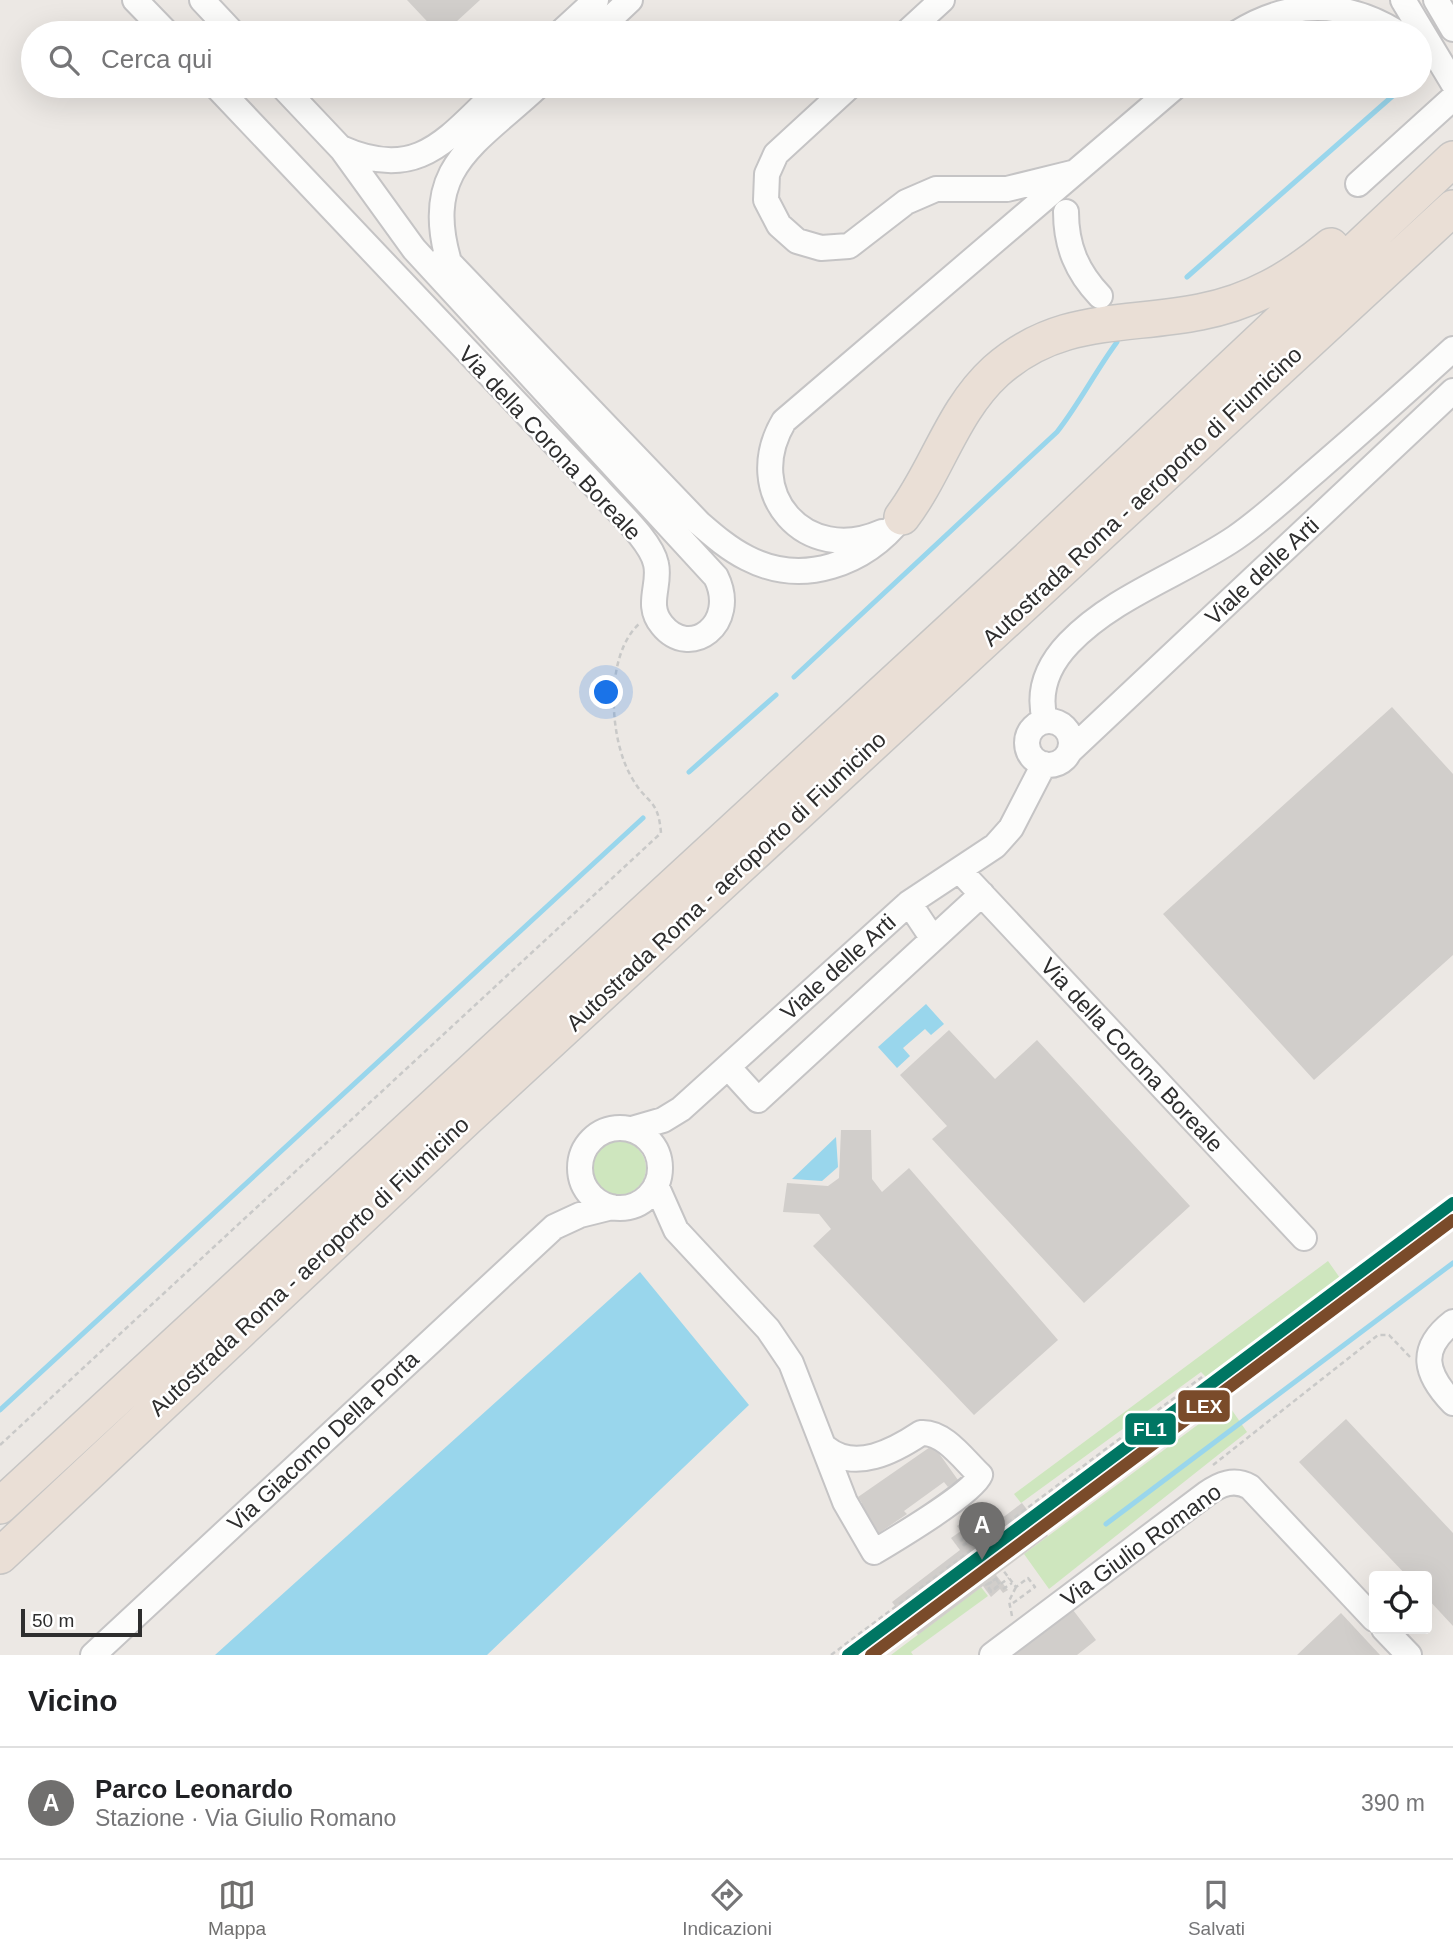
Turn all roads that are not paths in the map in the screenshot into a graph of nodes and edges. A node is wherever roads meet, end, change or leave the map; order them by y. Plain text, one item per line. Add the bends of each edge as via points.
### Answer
1 (135, 0) edge
2 (202, 0) edge
3 (596, 0) edge
4 (630, 0) edge
5 (942, 0) edge
6 (1403, 0) edge
7 (1436, 0) edge
8 (912, 17) edge
9 (155, 21) edge
10 (222, 21) edge
11 (573, 21) edge
12 (608, 21) edge
13 (1263, 21) edge
14 (1378, 21) edge
15 (1413, 21) edge
16 (1453, 29) edge
17 (1432, 59) edge
18 (1453, 83) edge
19 (227, 98) edge
20 (293, 98) edge
21 (490, 98) edge
22 (526, 98) edge
23 (837, 98) edge
24 (1162, 98) edge
25 (1453, 98) edge
26 (1453, 146) edge
27 (341, 148) junction
28 (1453, 159) edge
29 (1077, 172) junction
30 (1358, 184) dead end
31 (1453, 208) edge
32 (1066, 212) dead end
33 (449, 262) junction
34 (1100, 296) dead end
35 (1453, 349) edge
36 (1453, 391) edge
37 (902, 517) junction
38 (1045, 720) junction
39 (1070, 751) junction
40 (1044, 765) junction
41 (960, 871) junction
42 (982, 894) junction
43 (909, 903) junction
44 (933, 939) junction
45 (728, 1067) junction
46 (681, 1110) junction
47 (632, 1129) junction
48 (659, 1157) junction
49 (579, 1169) junction
50 (656, 1185) junction
51 (620, 1207) junction
52 (554, 1227) junction
53 (676, 1230) junction
54 (1304, 1238) dead end
55 (1453, 1322) edge
56 (1453, 1403) edge
57 (826, 1448) junction
58 (875, 1457) junction
59 (845, 1502) junction
60 (0, 1506) edge
61 (0, 1556) edge
62 (1369, 1614) edge
63 (1389, 1634) edge
64 (93, 1655) edge
65 (992, 1655) edge
66 (1409, 1655) edge

1 - 9 street
2 - 10 street
3 - 11 street
4 - 12 street
5 - 8 street
6 - 15 street
7 - 16 street
13 - 14 street via 1301,6 1336,6
17 - 18 street
19 - 27 street, Via della Corona Boreale via 641,539 657,565 655,611 661,625 674,635 699,636 712,629 721,616 722,590 716,577 414,249
20 - 27 street, Via della Corona Boreale
21 - 27 street via 437,146 415,159 378,160
22 - 33 street via 451,170 442,195 441,217
23 - 29 street via 776,155 767,174 766,200 779,225 797,241 821,248 849,246 906,202 936,189 1007,189
24 - 29 street
25 - 30 street
26 - 37 highway via 1308,265 1258,295 1201,312 1079,327 1045,339 1011,359 969,400 931,475
27 - 33 street, Via della Corona Boreale
28 - 60 highway, Autostrada Roma - aeroporto di Fiumicino via 1027,560
29 - 37 street via 792,411 777,432 770,457 772,490 782,511 800,527 822,538 847,541 871,537
31 - 61 highway, Autostrada Roma - aeroporto di Fiumicino
32 - 34 street via 1074,261
33 - 37 street, Via della Corona Boreale via 699,523 734,552 782,569 833,566 865,553
35 - 38 street via 1255,523 1078,634 1045,678 1041,697
36 - 39 street, Viale delle Arti
38 - 39 street via 1059,722 1069,731
38 - 40 street via 1032,728 1027,742 1031,756
39 - 40 street, Viale delle Arti via 1057,764
40 - 41 street, Viale delle Arti via 1011,828 986,854
41 - 42 street, Via della Corona Boreale
41 - 43 street, Viale delle Arti
42 - 44 street
42 - 54 street, Via della Corona Boreale
43 - 44 street
43 - 45 street, Viale delle Arti
44 - 45 street via 758,1100
45 - 46 street, Viale delle Arti
46 - 47 street, Viale delle Arti
46 - 48 street, Viale delle Arti
47 - 48 street via 650,1142
47 - 49 street, Via Giacomo Della Porta via 599,1133 584,1149
48 - 50 street
49 - 51 street via 590,1195
49 - 52 street, Via Giacomo Della Porta
50 - 51 street, Via Giacomo Della Porta via 644,1200
50 - 53 street
51 - 52 street, Via Giacomo Della Porta via 580,1215
51 - 53 street
52 - 64 street, Via Giacomo Della Porta
53 - 57 street via 768,1328 791,1363
55 - 56 street via 1437,1336 1429,1361 1435,1382
57 - 58 street via 837,1457
57 - 59 street
58 - 59 street via 850,1472
58 - 59 street via 929,1432 979,1475 962,1493 874,1552
62 - 65 street, Via Giulio Romano via 1250,1488 1231,1482 1206,1494
63 - 66 street

